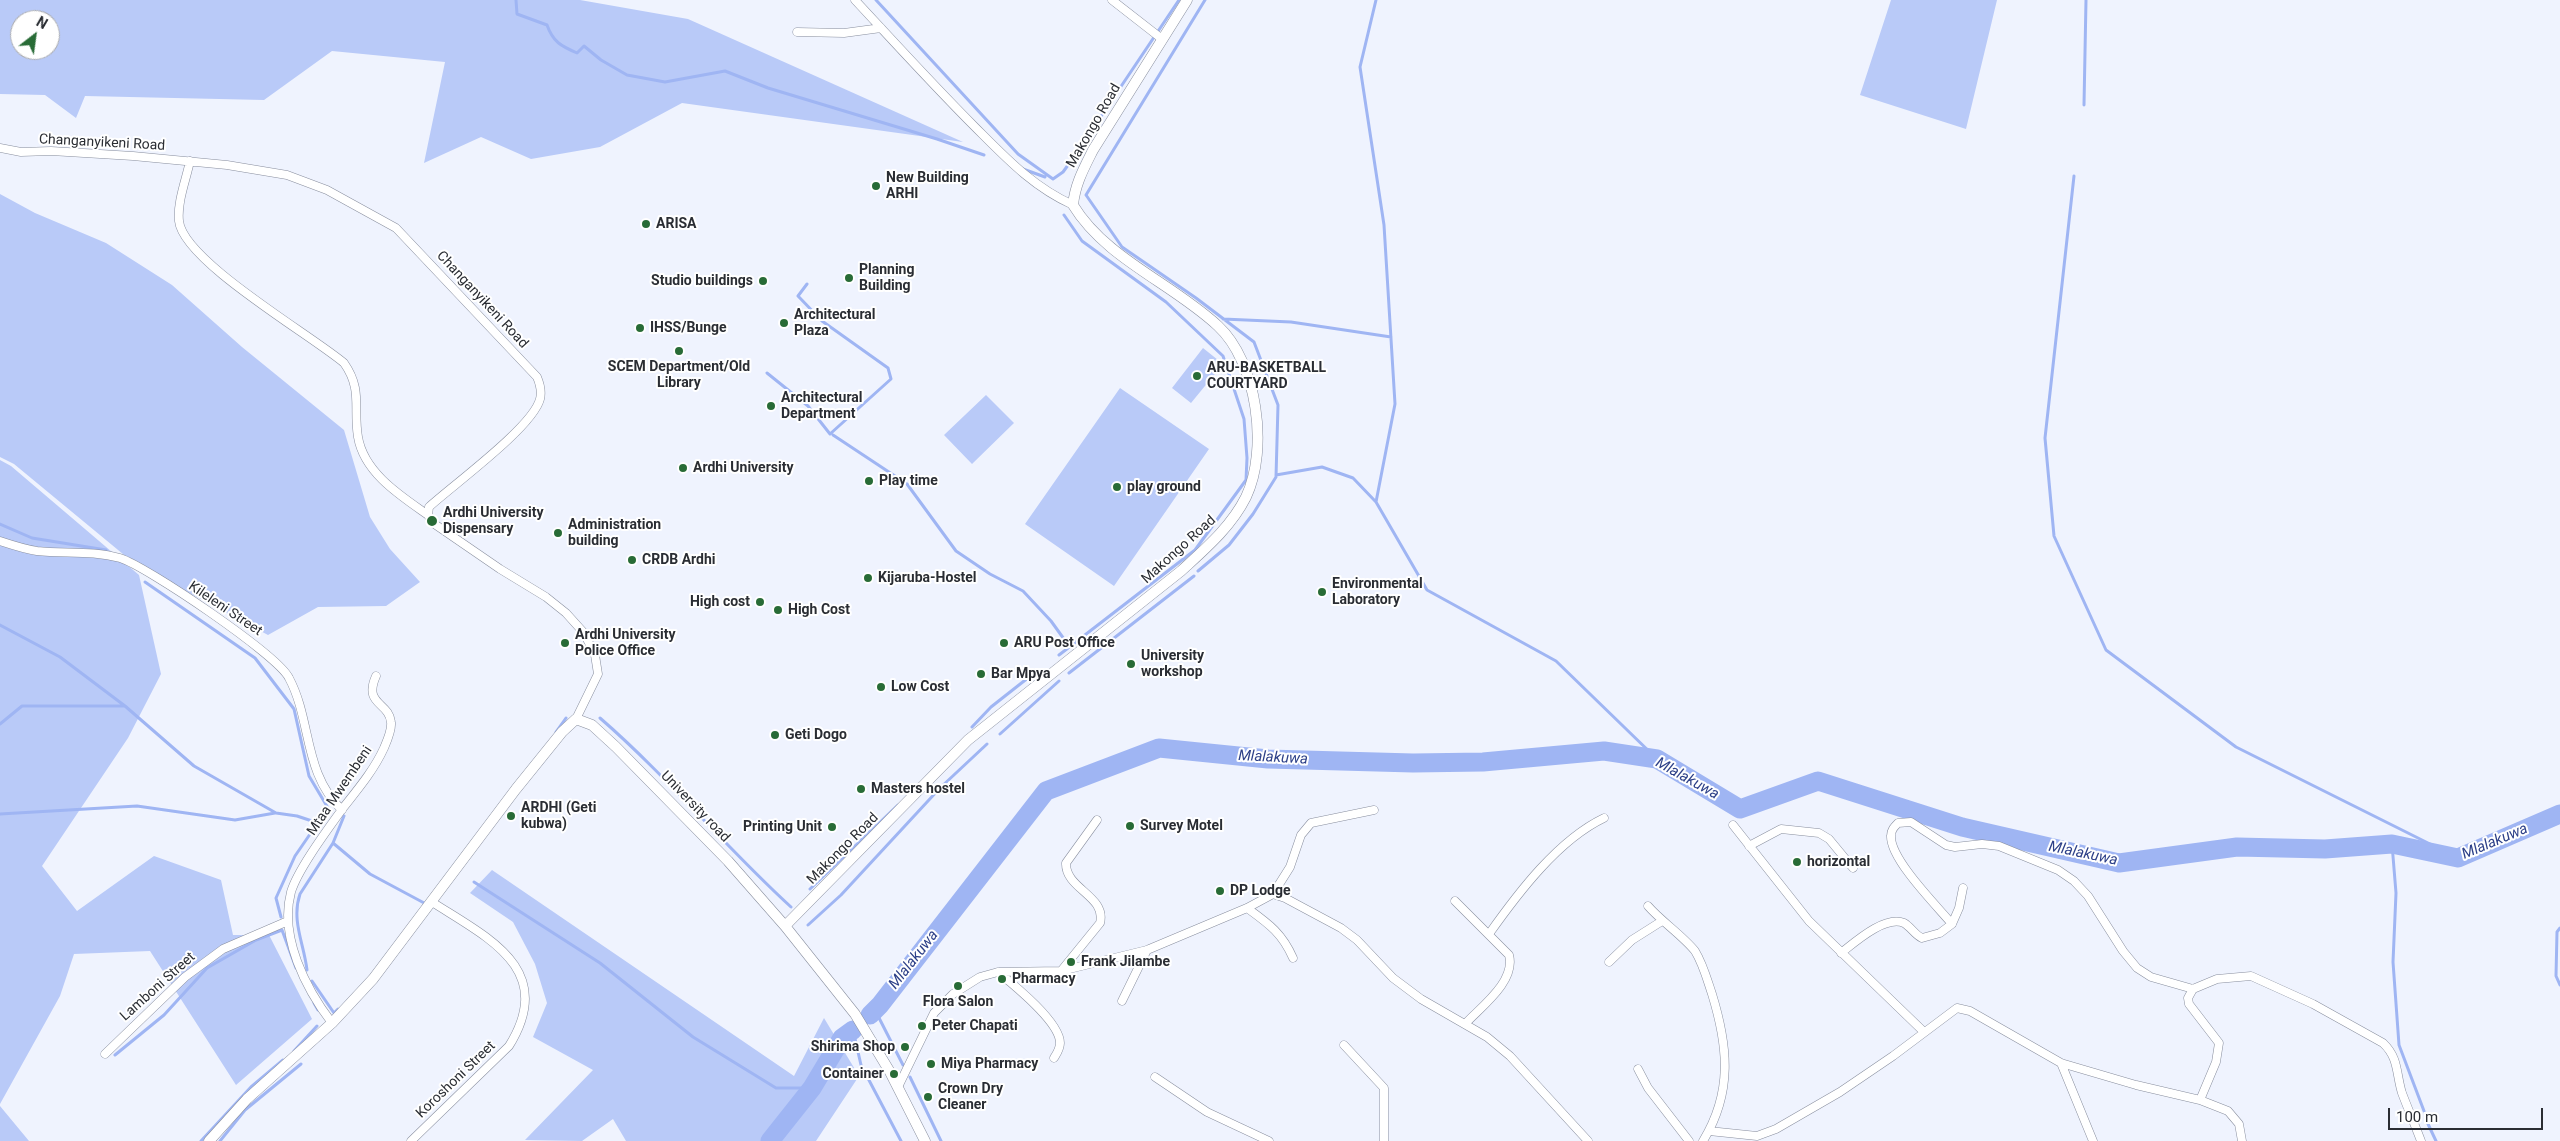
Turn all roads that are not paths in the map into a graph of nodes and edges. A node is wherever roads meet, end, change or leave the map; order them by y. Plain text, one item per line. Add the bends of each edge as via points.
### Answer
1 (855, 0) edge
2 (1112, 0) edge
3 (1187, 0) edge
4 (881, 28) junction
5 (797, 32) dead end
6 (1162, 40) junction
7 (0, 148) edge
8 (190, 161) junction
9 (1073, 204) junction
10 (428, 515) junction
11 (0, 541) edge
12 (376, 676) dead end
13 (576, 719) junction
14 (342, 810) junction
15 (1374, 810) dead end
16 (1604, 818) dead end
17 (1097, 820) dead end
18 (1732, 825) dead end
19 (1749, 846) junction
20 (1853, 868) dead end
21 (1963, 888) dead end
22 (1273, 894) junction
23 (1455, 901) dead end
24 (432, 902) junction
25 (1648, 906) dead end
26 (1247, 908) junction
27 (288, 921) junction
28 (1662, 921) junction
29 (1952, 924) junction
30 (785, 926) junction
31 (1488, 934) junction
32 (1147, 950) junction
33 (1841, 953) junction
34 (1292, 958) dead end
35 (1609, 962) dead end
36 (1061, 971) junction
37 (998, 972) junction
38 (2193, 988) junction
39 (1122, 1002) dead end
40 (332, 1023) junction
41 (1466, 1023) junction
42 (1924, 1032) junction
43 (1344, 1044) dead end
44 (105, 1054) dead end
45 (1054, 1058) dead end
46 (2061, 1063) junction
47 (1638, 1070) dead end
48 (1155, 1077) dead end
49 (898, 1086) junction
50 (2200, 1100) junction
51 (1709, 1131) junction
52 (209, 1141) edge
53 (412, 1141) edge
54 (925, 1141) edge
55 (1269, 1141) edge
56 (1384, 1141) edge
57 (1588, 1141) edge
58 (1689, 1141) edge
59 (1704, 1141) edge
60 (2093, 1141) edge
61 (2242, 1141) edge
62 (2421, 1141) edge

1 - 4 street
2 - 6 street
3 - 6 street, Makongo Road
4 - 5 street via 844,34
4 - 9 street via 1015,167 1046,192
6 - 9 street, Makongo Road via 1089,158 1074,192
7 - 8 street, Changanyikeni Road via 21,152 51,151
8 - 10 street via 179,222 187,241 248,293 344,363 357,390 358,438 365,457 387,485
8 - 10 street, Changanyikeni Road via 287,175 327,190 382,218 421,253 537,377 541,389 535,410 510,438 429,507
9 - 30 street, Makongo Road via 1094,233 1194,306 1237,348 1257,424 1256,462 1246,496 1233,519 1181,571 968,740
10 - 13 street via 433,523 566,613 584,633 595,655 598,674
11 - 14 street, Kileleni Street via 36,551 88,552 121,559 151,574 265,651 290,678 319,777 331,799
12 - 14 street, Mtaa Mwembeni via 372,694 388,716 390,730 368,776
13 - 24 street via 516,789
13 - 30 street, University road via 592,725 610,740 728,861
14 - 27 street, Mtaa Mwembeni via 299,874 292,890
15 - 22 street via 1311,823 1301,835 1290,867
16 - 31 street via 1582,830 1556,854
17 - 36 street via 1066,862 1066,870 1100,907 1100,923
18 - 19 street
19 - 20 street via 1781,829 1819,834 1829,839
19 - 33 street via 1794,904
21 - 29 street via 1962,900
22 - 26 street
22 - 41 street via 1341,928 1393,978
23 - 31 street
24 - 40 street via 373,979
24 - 53 street, Koroshoni Street via 494,942 518,968 525,985 524,1012 517,1033 504,1051
25 - 28 street
26 - 32 street
26 - 34 street via 1285,940
27 - 40 street via 306,983
27 - 44 street, Lamboni Street via 223,949 185,977
28 - 35 street via 1632,940
28 - 51 street via 1694,950 1720,1017 1726,1060 1725,1085
29 - 33 street via 1940,933 1922,938 1902,922 1890,922 1864,935
29 - 38 street via 1897,859 1891,836 1898,823 1911,822 1946,845 1999,846 2058,870 2088,896 2137,968 2151,977
30 - 49 street, University road via 855,1014
31 - 41 street via 1509,955 1511,963 1505,979
32 - 36 street
32 - 39 street
33 - 42 street
36 - 37 street
37 - 45 street via 1031,999 1048,1021 1060,1041 1060,1050
37 - 49 street via 980,977 942,1004 930,1020
38 - 50 street via 2189,1004 2219,1043 2216,1062
38 - 62 street via 2217,978 2251,976 2313,1004 2383,1043 2398,1065 2402,1091
40 - 52 street via 247,1099
41 - 57 street via 1510,1056
42 - 46 street via 1952,1010 1962,1008
42 - 51 street via 1840,1092 1776,1129 1757,1136
43 - 56 street via 1384,1088
46 - 50 street
46 - 60 street
47 - 58 street
48 - 55 street via 1207,1112
49 - 54 street, University road
50 - 61 street via 2228,1111 2240,1124
51 - 59 street

